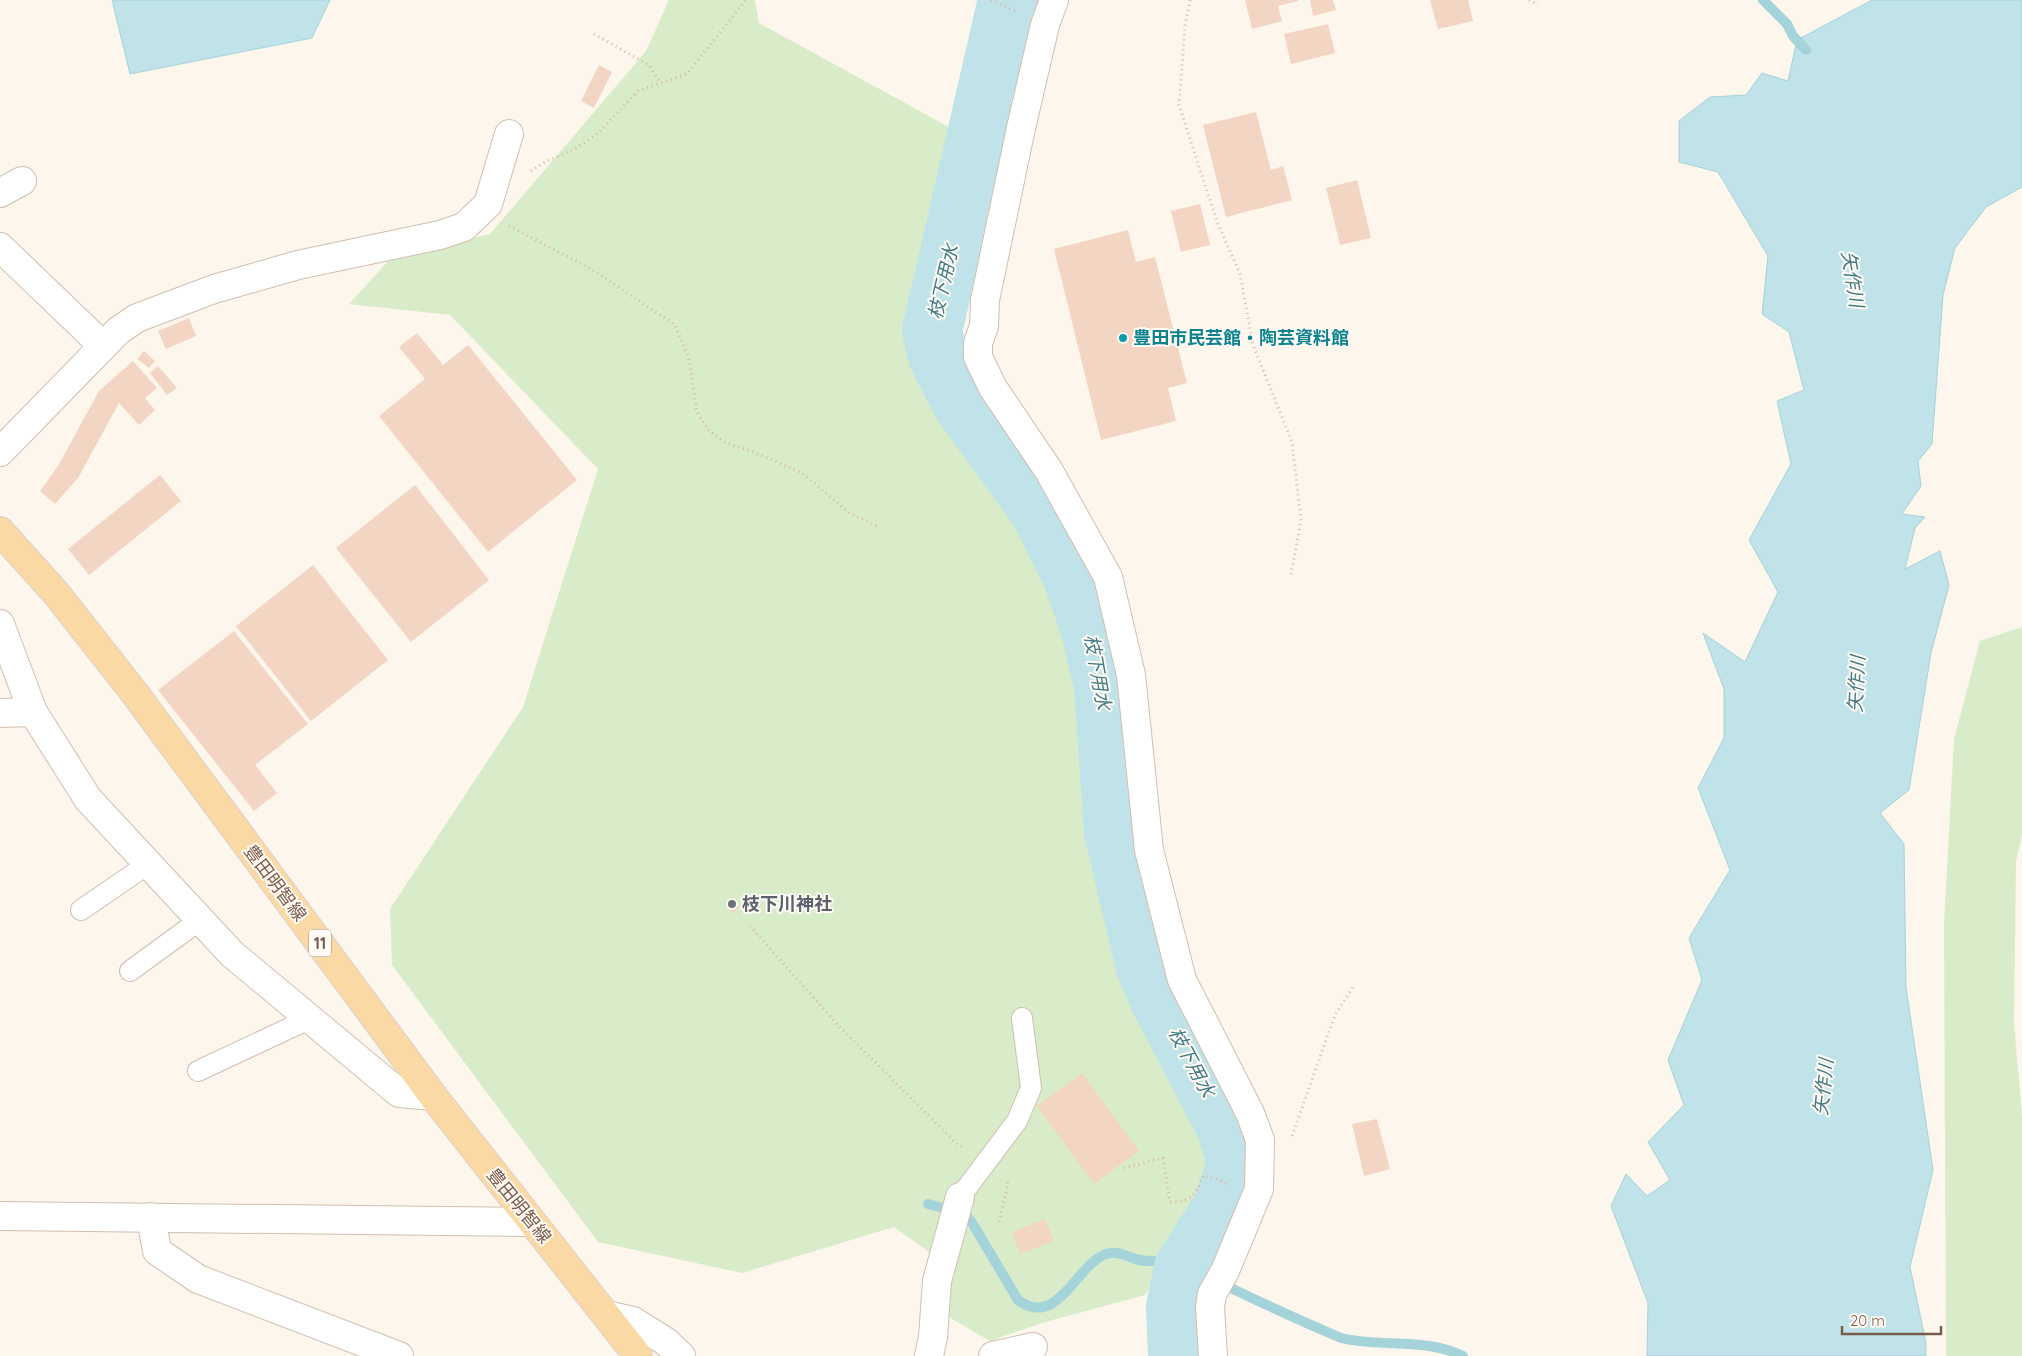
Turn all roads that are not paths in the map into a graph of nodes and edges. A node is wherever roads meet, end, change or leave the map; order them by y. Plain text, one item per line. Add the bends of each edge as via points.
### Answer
1 (1054, 0) edge
2 (509, 134) dead end
3 (0, 247) edge
4 (103, 346) junction
5 (0, 452) edge
6 (0, 532) edge
7 (0, 624) edge
8 (33, 712) junction
9 (0, 713) edge
10 (148, 864) junction
11 (81, 910) dead end
12 (200, 920) junction
13 (130, 971) dead end
14 (1022, 1018) dead end
15 (309, 1019) junction
16 (198, 1071) dead end
17 (433, 1096) junction
18 (957, 1208) joint
19 (0, 1216) edge
20 (151, 1217) junction
21 (532, 1222) junction
22 (606, 1315) junction
23 (1033, 1347) dead end
24 (399, 1356) edge
25 (638, 1356) edge
26 (681, 1356) edge
27 (929, 1356) edge
28 (993, 1356) edge
29 (1212, 1356) edge

1 - 29 street via 1045,25 985,300 978,357 993,388 1049,471 1108,578 1131,674 1149,850 1182,980 1250,1113 1260,1140 1259,1189 1210,1307
2 - 4 street via 488,204 464,227 298,265 214,289 137,318
3 - 4 street
4 - 5 street
6 - 17 main road, 豊田明智線 / 11 via 55,592 133,692
7 - 8 street
8 - 9 street
8 - 10 street via 88,799
10 - 11 lane
10 - 12 street
12 - 13 lane
12 - 15 street via 232,954
14 - 18 lane via 1031,1088 1017,1121
15 - 16 lane
15 - 17 street via 399,1093
17 - 21 main road, 豊田明智線 / 11
18 - 27 street via 937,1281
19 - 20 street
20 - 21 street
20 - 24 street via 157,1251 198,1278
21 - 22 main road, 豊田明智線 / 11
22 - 25 main road, 豊田明智線 / 11
22 - 26 street via 633,1321 665,1341
23 - 28 street

